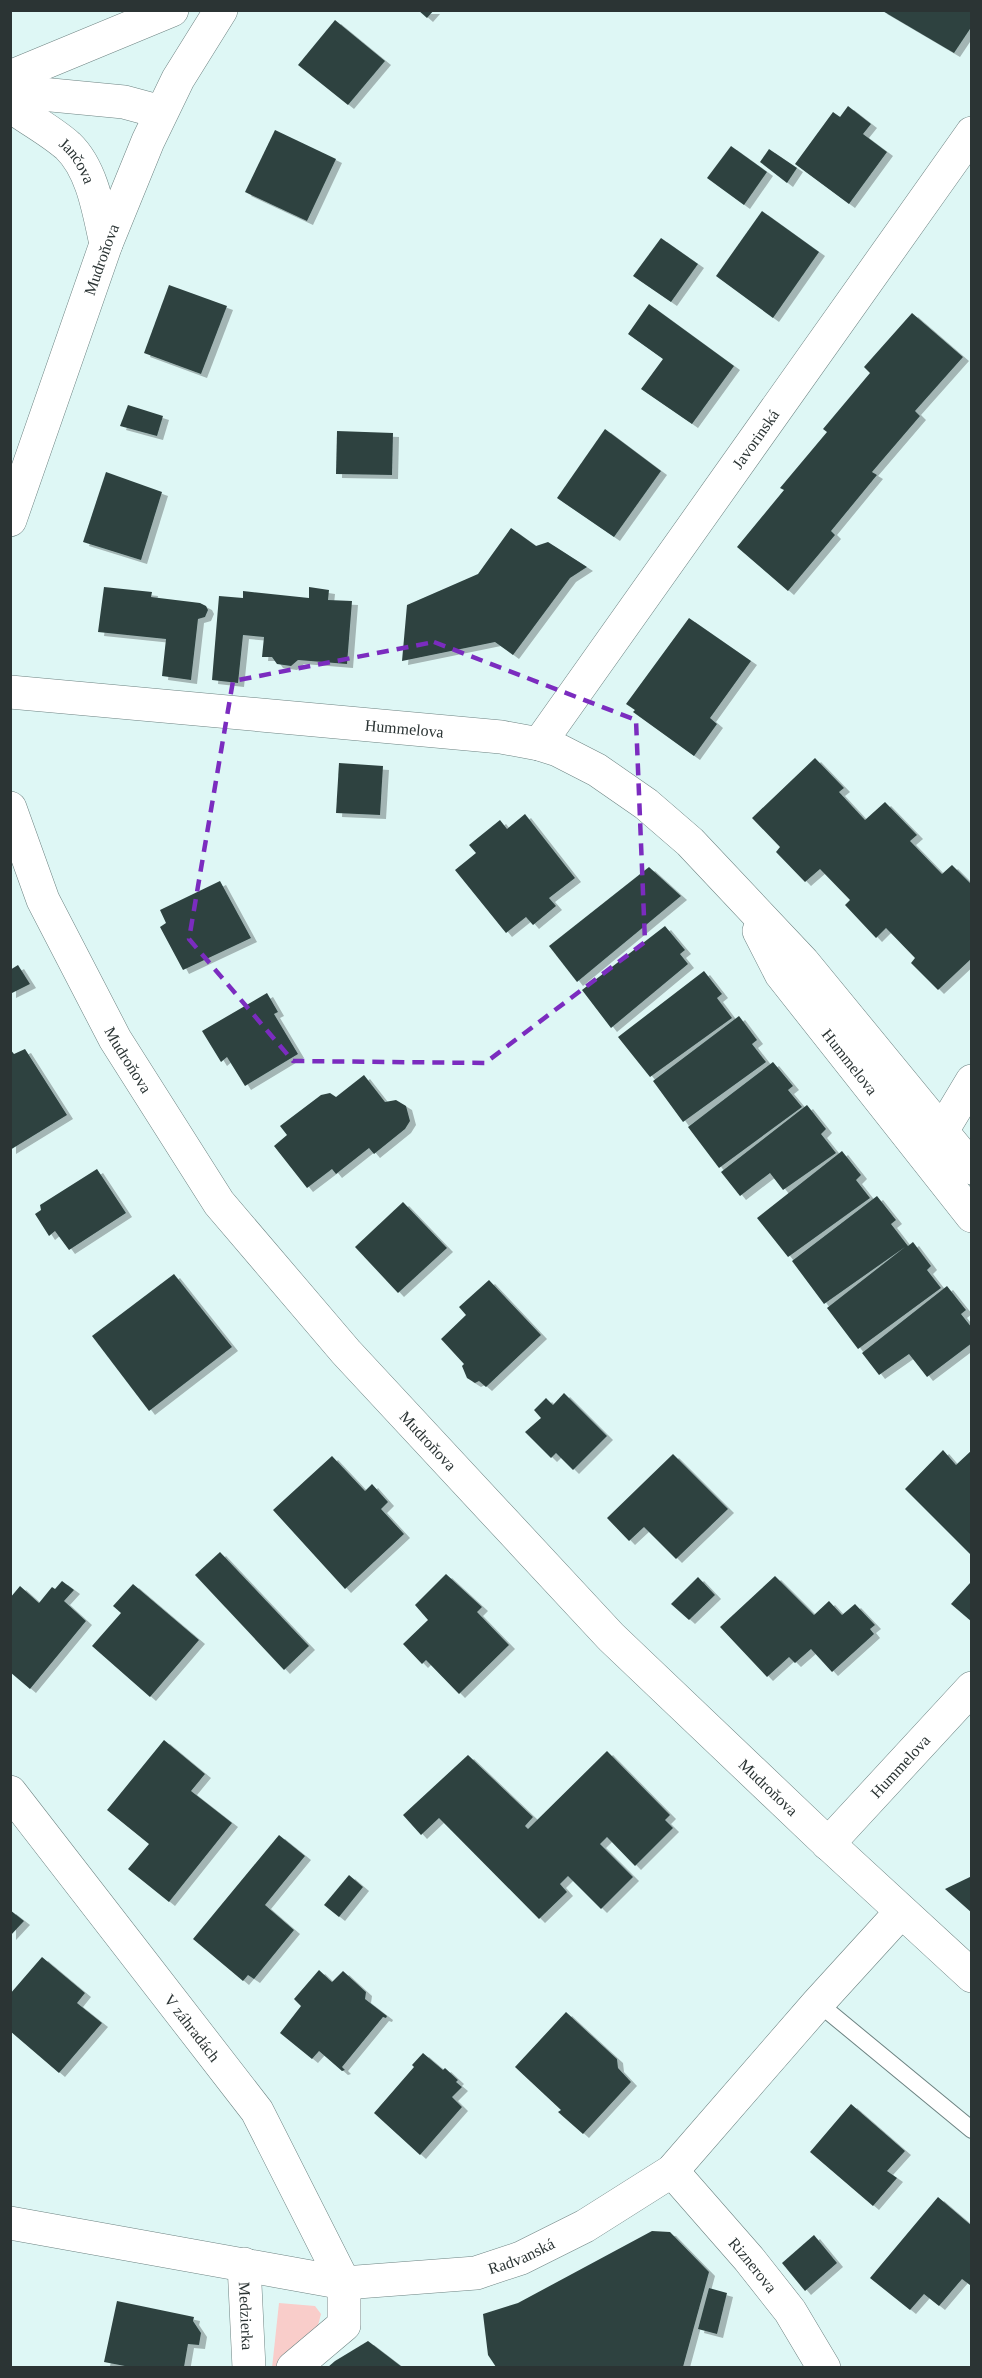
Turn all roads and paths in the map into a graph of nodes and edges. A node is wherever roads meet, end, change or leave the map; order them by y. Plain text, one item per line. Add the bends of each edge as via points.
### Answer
1 (172, 10) edge
2 (221, 10) edge
3 (10, 77) edge
4 (10, 91) edge
5 (10, 106) edge
6 (161, 112) junction
7 (972, 133) edge
8 (106, 244) junction
9 (10, 520) edge
10 (10, 692) edge
11 (539, 744) junction
12 (10, 808) edge
13 (743, 900) junction
14 (972, 1081) edge
15 (942, 1131) junction
16 (972, 1168) edge
17 (972, 1216) edge
18 (972, 1688) edge
19 (10, 1792) edge
20 (828, 1844) junction
21 (901, 1912) junction
22 (972, 1976) edge
23 (818, 2003) junction
24 (972, 2130) edge
25 (672, 2171) junction
26 (10, 2223) edge
27 (244, 2264) junction
28 (344, 2283) junction
29 (249, 2367) edge
30 (293, 2367) edge
31 (824, 2367) edge

1 - 3 street
2 - 6 street, Mudroňova
4 - 6 street via 124,102
5 - 8 street, Jančova via 68,146 80,162 93,192
6 - 8 street, Mudroňova
7 - 11 street, Javorinská
8 - 9 street, Mudroňova
10 - 11 street, Hummelova via 501,737
11 - 13 street, Hummelova via 597,770 646,804 690,842
12 - 20 street, Mudroňova via 43,900 115,1039 219,1203 346,1352 611,1637
13 - 15 street, Hummelova via 803,962
13 - 17 street, Hummelova via 781,974
14 - 15 street
15 - 16 street, Hummelova
18 - 20 street, Hummelova
19 - 28 street, V záhradách via 257,2111
20 - 21 street, Mudroňova
21 - 22 street, Mudroňova
21 - 23 street, Radvanská
23 - 24 lane
23 - 25 street, Radvanská
25 - 28 street, Radvanská via 585,2226 512,2261 476,2273
25 - 31 street, Riznerova via 790,2310
26 - 27 street, Radvanská
27 - 28 street, Radvanská
27 - 29 street, Medzierka
28 - 30 street via 344,2325

